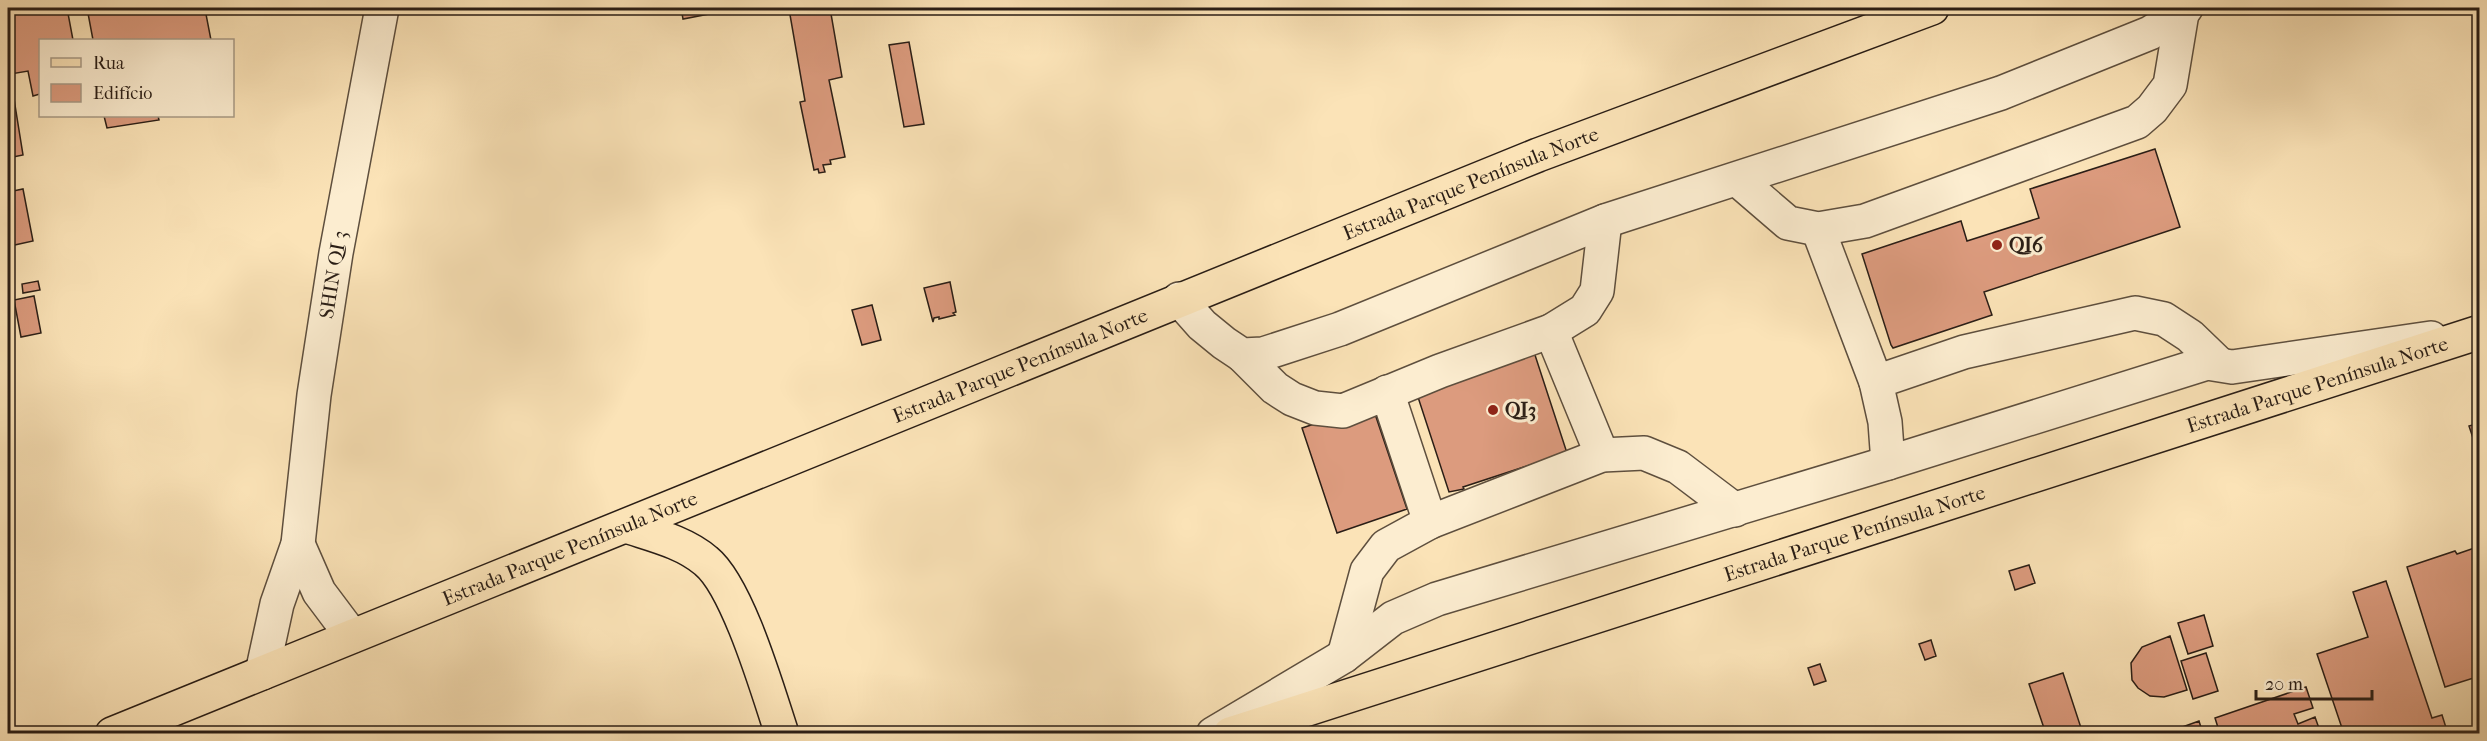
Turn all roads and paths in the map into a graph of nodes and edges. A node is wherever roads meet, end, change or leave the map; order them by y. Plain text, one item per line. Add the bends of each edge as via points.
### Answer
1 (382, 8) edge
2 (1932, 8) edge
3 (2184, 10) edge
4 (1738, 180) junction
5 (1605, 221) junction
6 (1818, 229) junction
7 (1179, 299) junction
8 (1551, 331) junction
9 (2480, 332) edge
10 (1242, 355) junction
11 (2218, 363) junction
12 (1876, 382) junction
13 (1387, 392) junction
14 (1602, 455) junction
15 (1888, 463) junction
16 (1736, 510) junction
17 (1430, 522) junction
18 (626, 526) junction
19 (298, 544) junction
20 (352, 636) junction
21 (1344, 656) junction
22 (262, 673) junction
23 (112, 734) edge
24 (782, 734) edge
25 (1213, 734) edge
26 (1230, 734) edge

1 - 19 street, SHIN QI 3 via 336,253 314,395
2 - 7 main road, Estrada Parque Península Norte via 1538,155
3 - 4 street via 2150,33 2001,93
3 - 6 street via 2170,85 2137,122 1866,221
4 - 5 street
4 - 6 street via 1788,223
5 - 8 street via 1597,291 1586,310
5 - 10 street via 1340,329 1263,354
6 - 12 street
7 - 10 street via 1202,325
7 - 18 main road, Estrada Parque Península Norte
8 - 13 street
8 - 14 street
9 - 11 street via 2232,366
9 - 26 main road, Estrada Parque Península Norte
10 - 13 street via 1275,388 1315,408 1343,411
11 - 12 street via 2190,336 2164,319 2135,313 1964,352
11 - 15 street via 2207,363
12 - 15 street via 1885,422
13 - 17 street
14 - 16 street via 1644,453 1677,466
14 - 17 street
15 - 16 street
16 - 21 street via 1437,599 1393,618
17 - 21 street via 1386,546 1367,572
18 - 20 main road, Estrada Parque Península Norte
18 - 24 main road via 690,549 719,576 760,665
19 - 20 street, SHIN QI 3 via 319,592
19 - 22 street, SHIN QI 3 via 271,627
20 - 22 main road, Estrada Parque Península Norte
21 - 25 street
22 - 23 main road, Estrada Parque Península Norte

